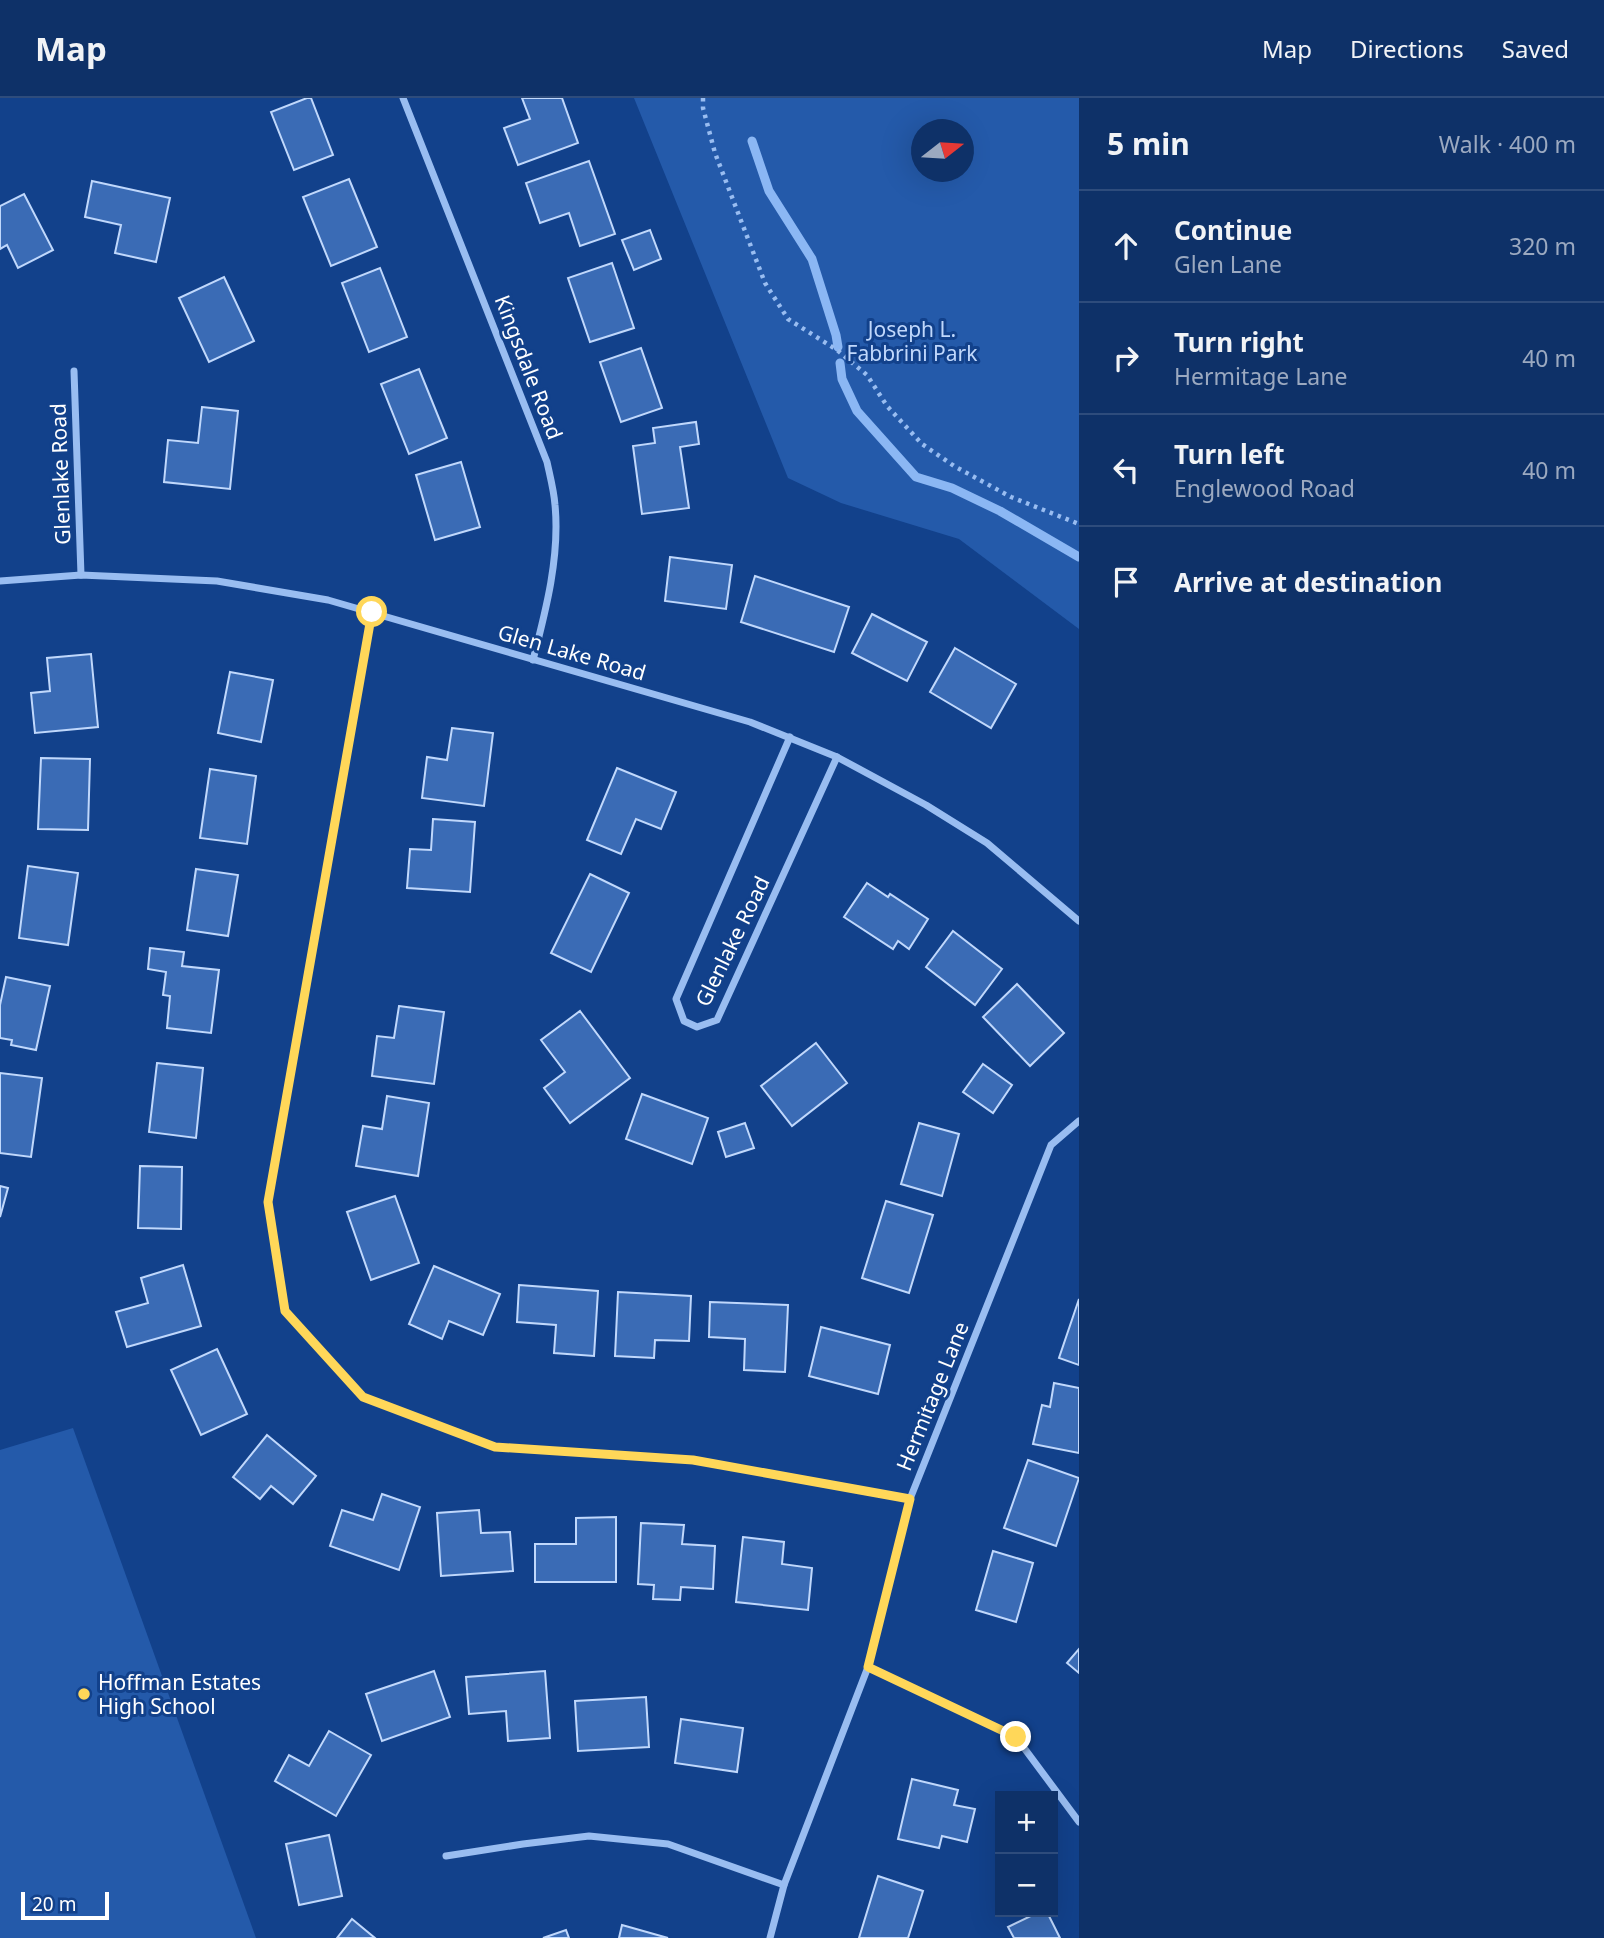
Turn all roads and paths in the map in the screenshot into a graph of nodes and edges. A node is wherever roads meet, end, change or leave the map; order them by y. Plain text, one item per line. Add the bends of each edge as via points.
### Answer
1 (403, 98) edge
2 (703, 98) edge
3 (74, 370) dead end
4 (1079, 524) edge
5 (81, 575) junction
6 (0, 581) edge
7 (372, 612) junction
8 (533, 660) junction
9 (790, 737) junction
10 (837, 757) junction
11 (1079, 921) edge
12 (1079, 1121) edge
13 (910, 1499) junction
14 (868, 1667) junction
15 (1079, 1822) edge
16 (446, 1856) dead end
17 (784, 1885) junction
18 (771, 1938) edge

1 - 8 street, Kingsdale Road via 547,462 555,506 554,556
2 - 4 path via 715,153 765,284 788,319 867,375 887,406 922,444 943,459 1011,497
3 - 5 street, Glenlake Road
5 - 6 street, Glen Lake Road
5 - 7 street, Glen Lake Road via 218,581
7 - 8 street, Glen Lake Road
7 - 13 street via 268,1202 285,1311 363,1397 495,1447 693,1460
8 - 9 street, Glen Lake Road
9 - 10 street, Glen Lake Road
9 - 10 street, Glenlake Road via 676,999 684,1021 697,1027 717,1020
10 - 11 street, Glen Lake Road via 987,843
12 - 13 street, Hermitage Lane via 1051,1145
13 - 14 street, Hermitage Lane
14 - 15 street via 1016,1737
14 - 17 street, Hermitage Lane
16 - 17 street via 589,1836 668,1844
17 - 18 street, Hermitage Lane

